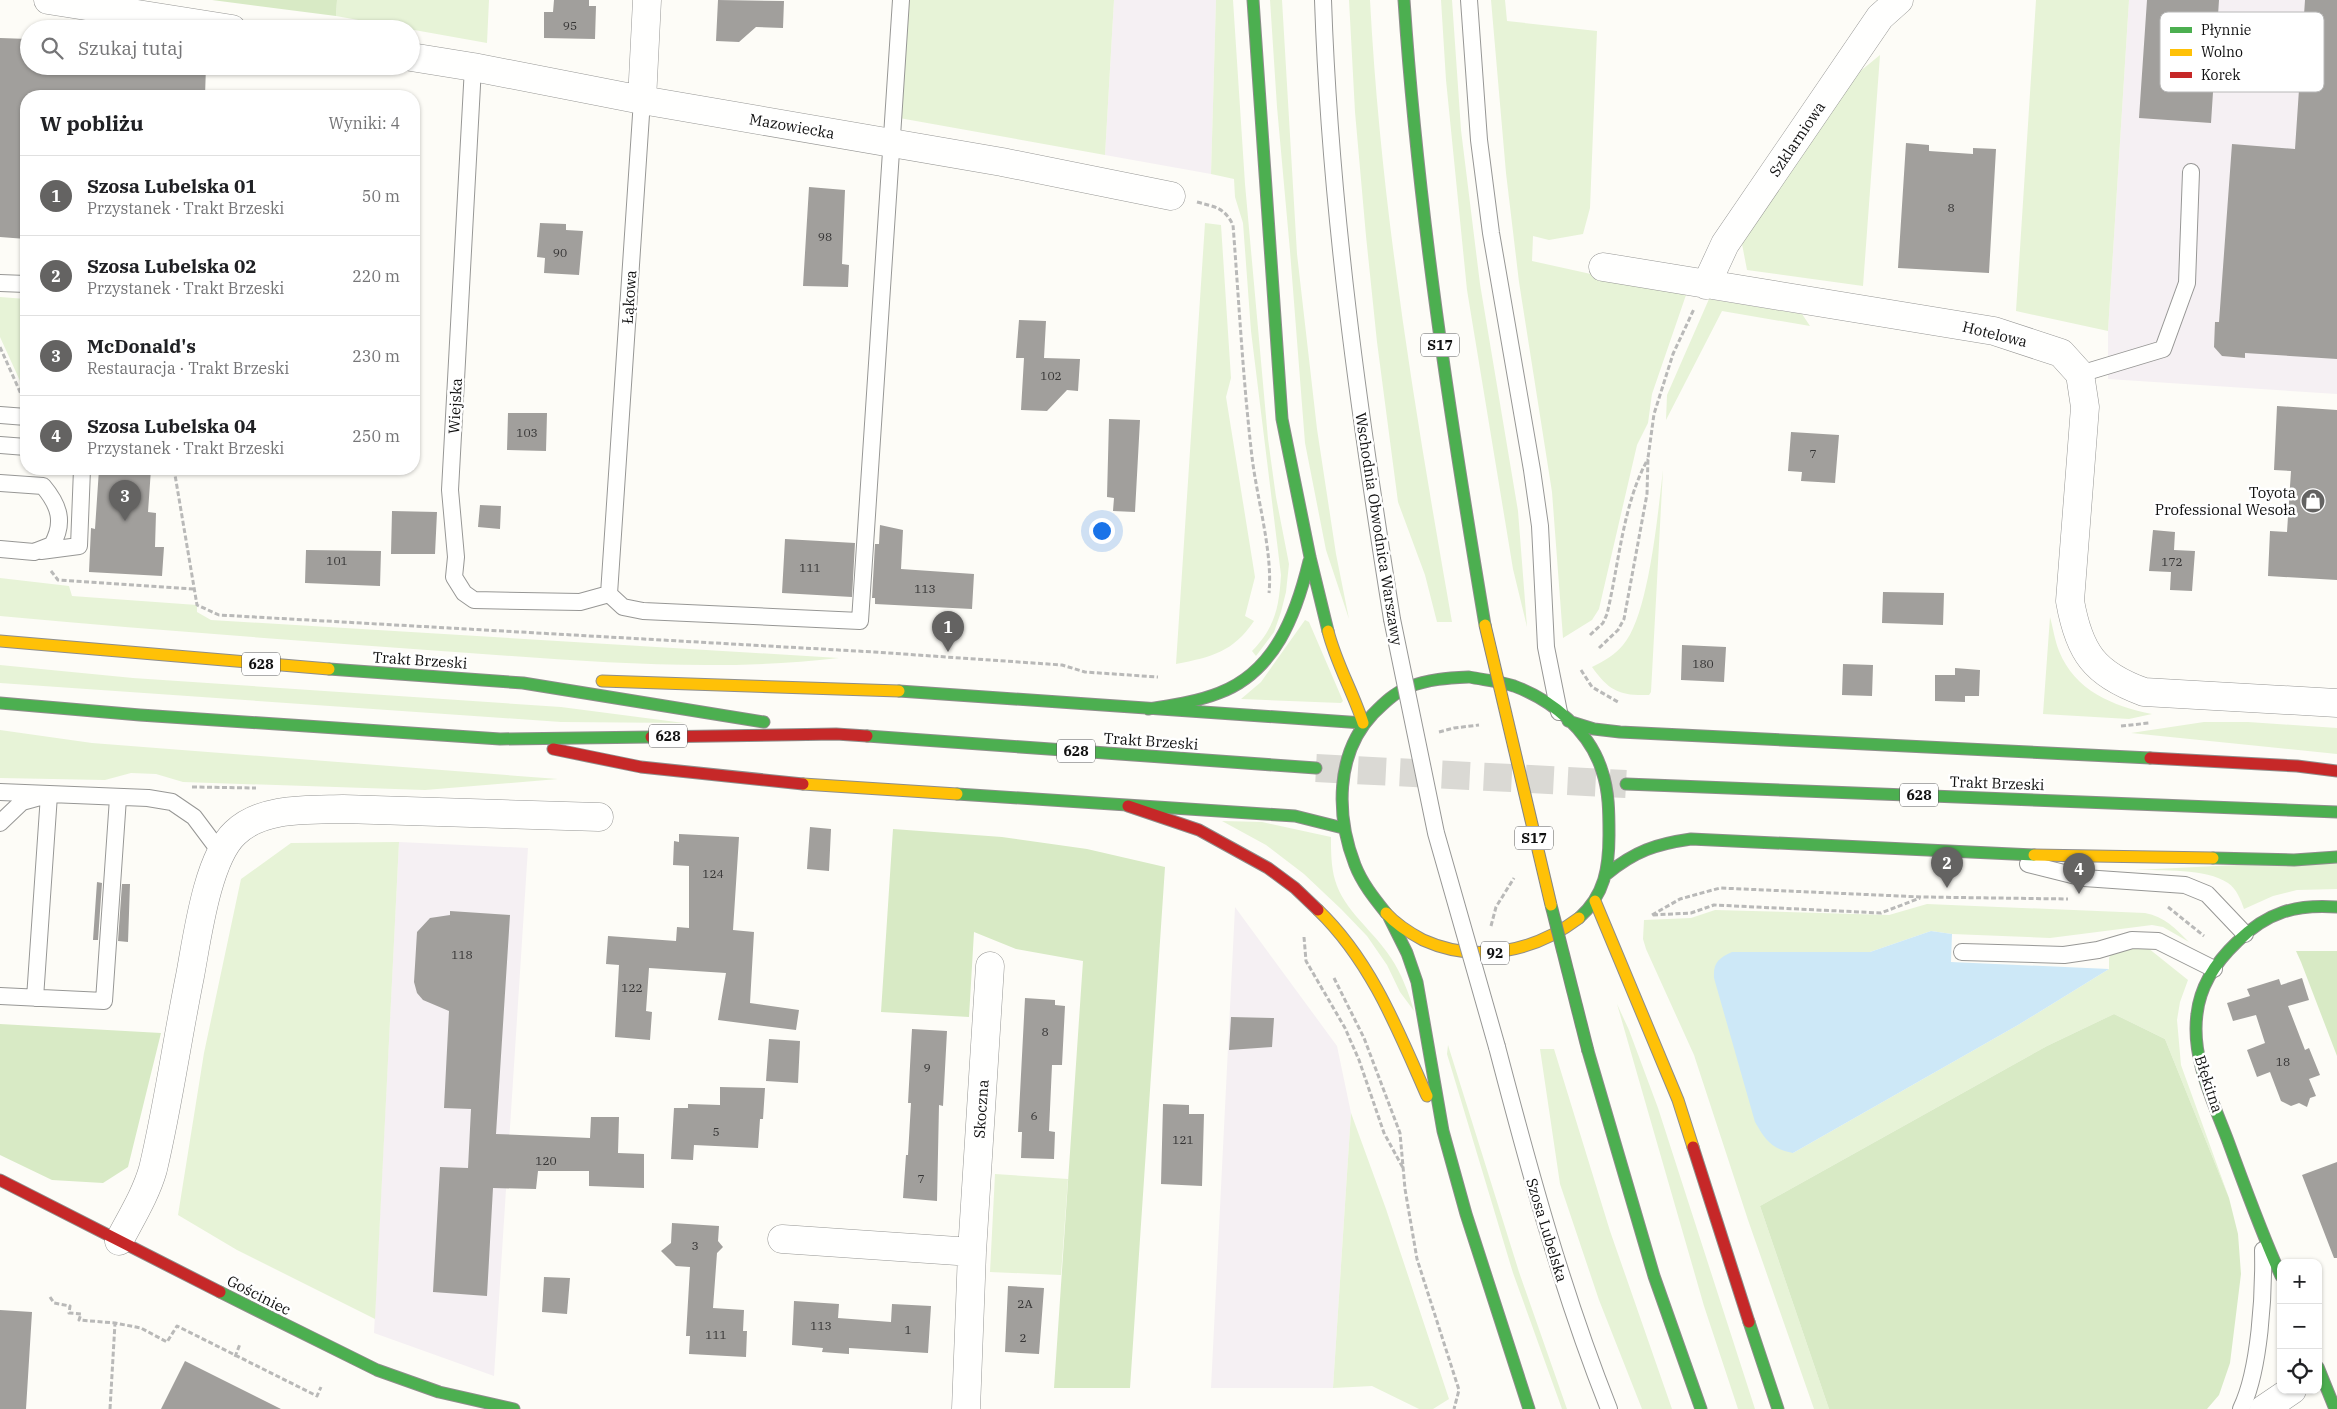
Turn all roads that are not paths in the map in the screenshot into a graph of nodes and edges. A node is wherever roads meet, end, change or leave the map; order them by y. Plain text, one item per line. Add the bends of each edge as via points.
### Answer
1 (48, 0) edge
2 (647, 0) edge
3 (901, 0) edge
4 (1253, 0) edge
5 (1323, 0) edge
6 (1404, 0) edge
7 (1469, 0) edge
8 (1898, 0) edge
9 (175, 20) edge
10 (420, 58) edge
11 (473, 67) junction
12 (642, 100) junction
13 (892, 143) junction
14 (2191, 172) dead end
15 (1172, 196) road end
16 (1603, 267) dead end
17 (0, 283) edge
18 (20, 284) edge
19 (1706, 285) junction
20 (2080, 374) junction
21 (0, 415) edge
22 (20, 417) edge
23 (0, 445) edge
24 (20, 447) edge
25 (82, 475) edge
26 (0, 483) edge
27 (0, 549) edge
28 (34, 552) junction
29 (1310, 558) junction
30 (609, 594) junction
31 (0, 641) edge
32 (523, 682) junction
33 (0, 703) edge
34 (2337, 704) edge
35 (1148, 709) junction
36 (1564, 718) junction
37 (1363, 723) junction
38 (836, 734) junction
39 (500, 739) junction
40 (1316, 768) tunnel mouth
41 (2337, 771) edge
42 (1626, 784) tunnel mouth
43 (0, 792) edge
44 (49, 795) junction
45 (118, 798) junction
46 (1128, 806) junction
47 (2337, 812) edge
48 (599, 817) dead end
49 (0, 823) edge
50 (1343, 828) junction
51 (221, 853) junction
52 (1987, 854) junction
53 (2337, 857) edge
54 (1607, 874) junction
55 (1595, 901) junction
56 (2337, 907) edge
57 (1388, 917) junction
58 (2245, 934) junction
59 (1962, 952) dead end
60 (990, 966) dead end
61 (2214, 969) junction
62 (0, 996) edge
63 (35, 998) junction
64 (1497, 1047) joint
65 (1443, 1131) junction
66 (0, 1180) edge
67 (2263, 1237) junction
68 (782, 1239) dead end
69 (119, 1241) junction
70 (972, 1252) junction
71 (2277, 1267) edge
72 (2322, 1379) edge
73 (2286, 1394) edge
74 (480, 1406) edge
75 (514, 1409) edge
76 (966, 1409) edge
77 (1529, 1409) edge
78 (1609, 1409) edge
79 (1701, 1409) edge
80 (1778, 1409) edge
81 (2241, 1409) edge
82 (2264, 1409) edge
83 (2334, 1409) edge

1 - 9 street
2 - 12 street, Łąkowa
3 - 13 lane
4 - 29 main road via 1282,419
5 - 64 lane, Wschodnia Obwodnica Warszawy, bridge via 1333,170 1346,308 1392,619 1436,833
6 - 79 main road, S17, bridge via 1407,64 1432,295 1485,625 1530,825 1588,1051 1628,1192
7 - 36 lane via 1480,149 1491,233 1540,526 1546,648
8 - 19 street, Szklarniowa via 1880,17 1725,244
10 - 11 street, Mazowiecka
11 - 12 street, Mazowiecka
11 - 30 lane, Wiejska via 450,490 456,558 454,577 464,593 474,600 580,602
12 - 13 street, Mazowiecka
12 - 30 lane, Łąkowa
13 - 15 street, Mazowiecka
13 - 30 lane via 860,621 643,611 623,607
14 - 20 lane via 2187,283 2163,350
16 - 19 street, Hotelowa
17 - 18 lane
19 - 20 street, Hotelowa via 1994,331 2061,353
20 - 34 street via 2084,407 2070,601 2081,645 2097,666 2120,683 2144,692
21 - 22 lane
23 - 24 lane
25 - 28 lane via 79,546
26 - 28 lane via 43,486 56,501 59,517 57,536 52,545
27 - 28 lane
29 - 35 main road via 1289,629 1254,674 1228,690
29 - 37 main road via 1336,658
31 - 32 main road, Trakt Brzeski / 628 via 246,663
32 - 35 main road via 858,688
32 - 38 main road, Trakt Brzeski / 628
33 - 39 main road, Trakt Brzeski / 628
35 - 37 main road
36 - 37 main road, 92 via 1529,694 1504,684 1469,677 1411,685
36 - 41 main road via 1594,730 1620,732 2193,760
36 - 54 main road, 92 via 1587,741 1601,765 1608,792
37 - 50 main road, 92 via 1344,767 1341,792
38 - 39 main road, Trakt Brzeski / 628
38 - 40 main road, Trakt Brzeski / 628
39 - 46 main road via 641,767 795,783
42 - 47 main road, Trakt Brzeski / 628
43 - 44 lane
44 - 45 lane
44 - 49 lane via 22,802
44 - 63 lane
45 - 51 lane via 172,802 194,817
45 - 63 lane via 104,1001
46 - 50 main road via 1295,816
46 - 65 main road via 1199,830 1228,845 1268,868 1324,916 1382,995
48 - 51 street via 343,809 284,812 249,822 235,833
50 - 57 main road, 92 via 1360,879
51 - 69 street via 210,882 199,929 152,1171
52 - 53 main road via 2294,860
52 - 54 main road via 1690,839 1649,846 1625,858
52 - 58 lane via 2084,878 2185,885 2207,894
54 - 55 main road, 92
55 - 57 main road, 92 via 1572,924 1544,940 1503,952 1479,954 1433,944 1412,935
55 - 80 main road via 1678,1100
56 - 58 main road, Błękitna via 2289,909 2266,918
57 - 65 main road via 1407,953 1417,982
58 - 61 main road, Błękitna
59 - 61 lane via 2064,955 2132,940 2158,941
60 - 70 street, Skoczna
61 - 67 main road, Błękitna via 2198,1010 2196,1040 2199,1061
62 - 63 lane
64 - 78 lane, Szosa Lubelska via 1561,1278
65 - 77 main road via 1466,1214
66 - 69 main road, Gościniec
67 - 71 main road, Błękitna
67 - 81 lane via 2264,1275 2256,1343 2251,1382
68 - 70 street
69 - 74 main road, Gościniec via 377,1370
70 - 76 street, Skoczna
72 - 83 main road
73 - 82 street
74 - 75 main road, Gościniec

